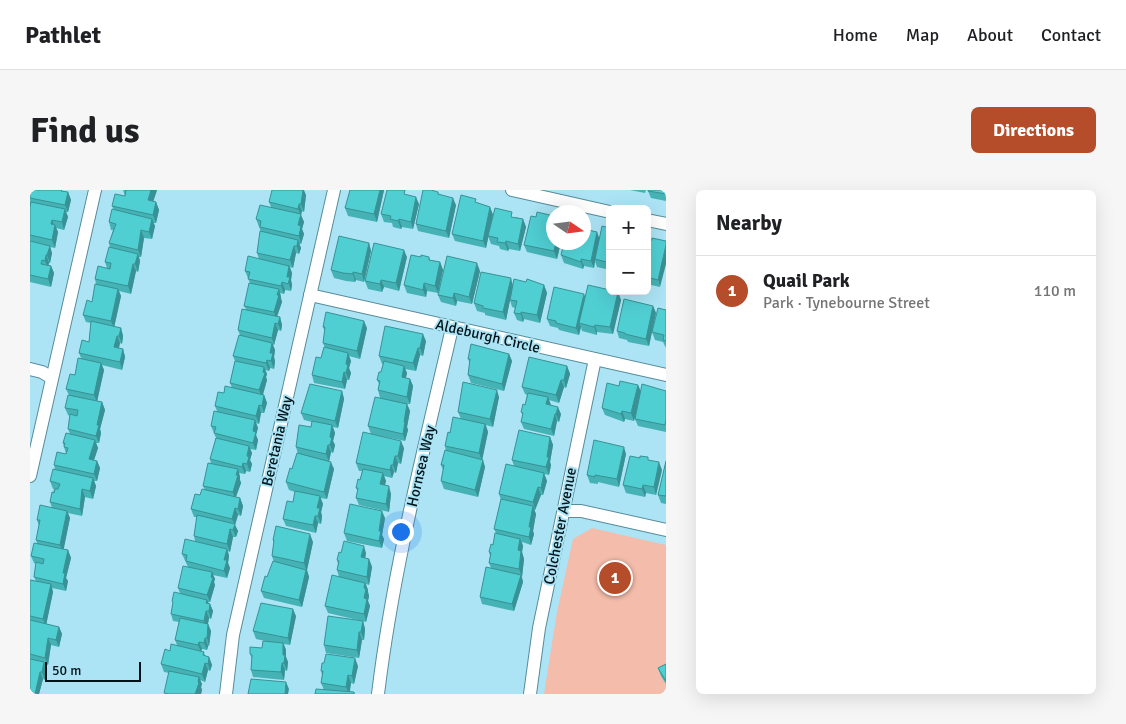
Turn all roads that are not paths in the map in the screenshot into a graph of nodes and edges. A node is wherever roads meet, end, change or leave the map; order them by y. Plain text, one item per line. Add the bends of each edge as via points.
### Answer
1 (95, 190) edge
2 (334, 190) edge
3 (512, 190) edge
4 (606, 211) edge
5 (651, 221) edge
6 (666, 224) edge
7 (310, 295) junction
8 (452, 328) junction
9 (595, 360) junction
10 (30, 369) edge
11 (666, 375) edge
12 (52, 378) junction
13 (30, 476) edge
14 (563, 511) junction
15 (666, 530) edge
16 (226, 694) edge
17 (378, 694) edge
18 (530, 694) edge

1 - 12 street
2 - 7 street, Beretania Way
3 - 4 street
5 - 6 street
7 - 8 street, Aldeburgh Circle
7 - 16 street, Beretania Way via 233,635
8 - 9 street, Aldeburgh Circle
8 - 17 street, Hornsea Way via 395,583
9 - 11 street, Aldeburgh Circle
9 - 14 street, Colchester Avenue
10 - 12 street
12 - 13 street
14 - 15 street via 581,511
14 - 18 street, Colchester Avenue via 539,628

